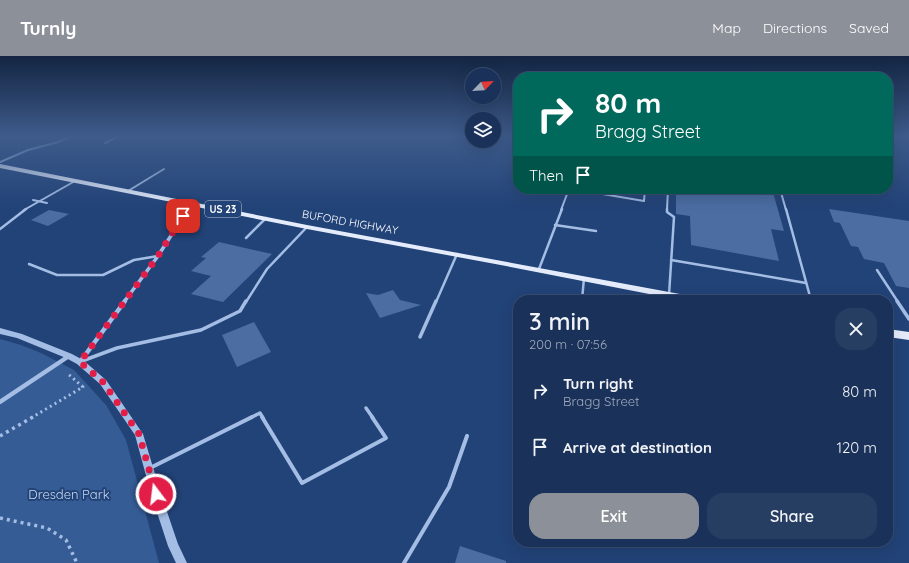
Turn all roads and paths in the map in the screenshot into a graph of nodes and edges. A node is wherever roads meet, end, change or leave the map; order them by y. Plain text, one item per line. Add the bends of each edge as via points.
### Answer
1 (0, 166) edge
2 (164, 168) dead end
3 (76, 181) junction
4 (128, 191) junction
5 (567, 194) edge
6 (603, 194) edge
7 (645, 194) edge
8 (668, 194) edge
9 (781, 194) edge
10 (33, 200) dead end
11 (38, 202) junction
12 (47, 203) dead end
13 (192, 203) junction
14 (266, 218) junction
15 (555, 225) junction
16 (308, 227) junction
17 (0, 229) edge
18 (596, 231) dead end
19 (246, 238) dead end
20 (457, 254) junction
21 (158, 256) junction
22 (671, 260) junction
23 (29, 264) dead end
24 (539, 270) junction
25 (877, 270) dead end
26 (584, 278) junction
27 (806, 283) junction
28 (582, 295) edge
29 (668, 295) joint
30 (810, 295) edge
31 (909, 319) edge
32 (0, 331) edge
33 (893, 334) edge
34 (909, 336) edge
35 (420, 337) dead end
36 (69, 356) junction
37 (80, 362) junction
38 (67, 373) dead end
39 (0, 402) edge
40 (366, 408) dead end
41 (0, 436) edge
42 (467, 436) dead end
43 (148, 469) junction
44 (0, 518) edge
45 (77, 563) edge
46 (182, 563) edge
47 (404, 563) edge

1 - 3 main road, BUFORD HIGHWAY / US 23
2 - 4 lane
3 - 4 main road, BUFORD HIGHWAY / US 23
3 - 11 lane
4 - 13 main road, BUFORD HIGHWAY / US 23
5 - 15 lane
6 - 7 lane via 644,201
8 - 22 lane via 667,212 674,217
9 - 27 lane
10 - 11 lane
11 - 12 lane
11 - 17 lane via 20,212
13 - 14 main road, BUFORD HIGHWAY / US 23
13 - 21 street
14 - 16 main road, BUFORD HIGHWAY / US 23
14 - 19 lane
15 - 18 lane
15 - 24 lane
16 - 20 main road, BUFORD HIGHWAY / US 23
16 - 37 lane via 267,269 240,311 201,330 117,348
20 - 24 main road, BUFORD HIGHWAY / US 23
20 - 35 lane
21 - 23 lane via 134,260 103,275 57,275
21 - 37 street
22 - 27 lane
22 - 29 lane
24 - 26 main road, BUFORD HIGHWAY / US 23
25 - 31 lane
26 - 28 lane
26 - 29 main road, BUFORD HIGHWAY / US 23
27 - 30 lane
32 - 36 street
33 - 34 main road
36 - 37 street
36 - 39 street
37 - 43 street via 103,382 139,434
38 - 41 path via 83,387
40 - 43 lane via 386,438 302,483 260,413
42 - 47 lane via 449,487
43 - 46 street via 172,546
44 - 45 path via 47,528 66,540

